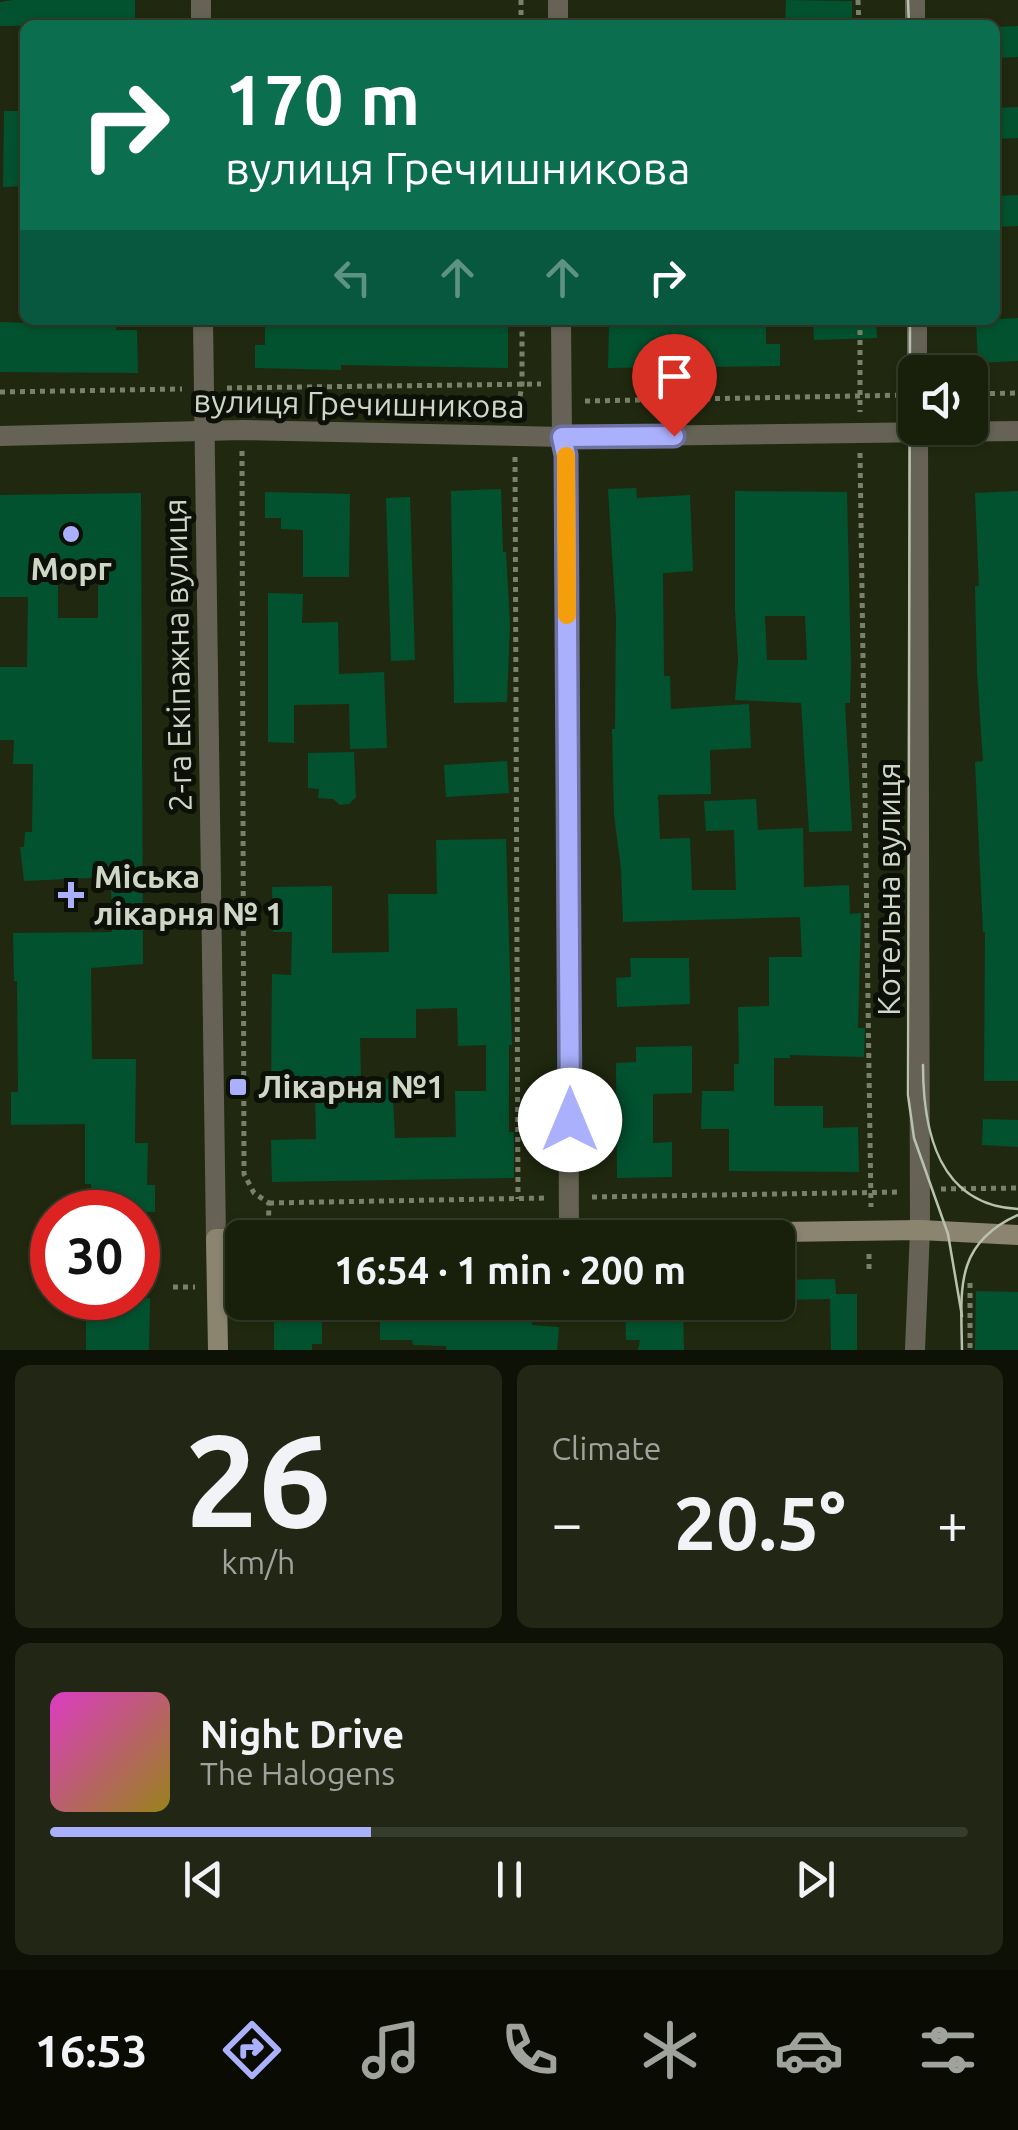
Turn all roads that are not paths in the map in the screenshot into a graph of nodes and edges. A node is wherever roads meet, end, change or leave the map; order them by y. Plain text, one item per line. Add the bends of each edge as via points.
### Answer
1 (203, 325) edge
2 (561, 325) edge
3 (917, 325) edge
4 (918, 355) edge
5 (204, 431) junction
6 (898, 431) edge
7 (988, 431) edge
8 (1018, 431) edge
9 (0, 436) edge
10 (562, 437) junction
11 (918, 445) edge
12 (569, 1220) edge
13 (920, 1230) junction
14 (795, 1233) edge
15 (1018, 1235) edge
16 (216, 1239) junction
17 (225, 1239) edge
18 (218, 1350) edge
19 (915, 1350) edge

1 - 5 street, 2-га Екіпажна вулиця
2 - 10 street
3 - 4 street
5 - 9 street, вулиця Гречишникова
5 - 10 street, вулиця Гречишникова
5 - 16 street, 2-га Екіпажна вулиця
6 - 10 street, вулиця Гречишникова
7 - 8 street, вулиця Гречишникова
10 - 12 street
11 - 13 street, Котельна вулиця
13 - 14 main road
13 - 15 main road
13 - 19 street, Котельна вулиця
16 - 17 main road
16 - 18 main road, 2-га Екіпажна вулиця

